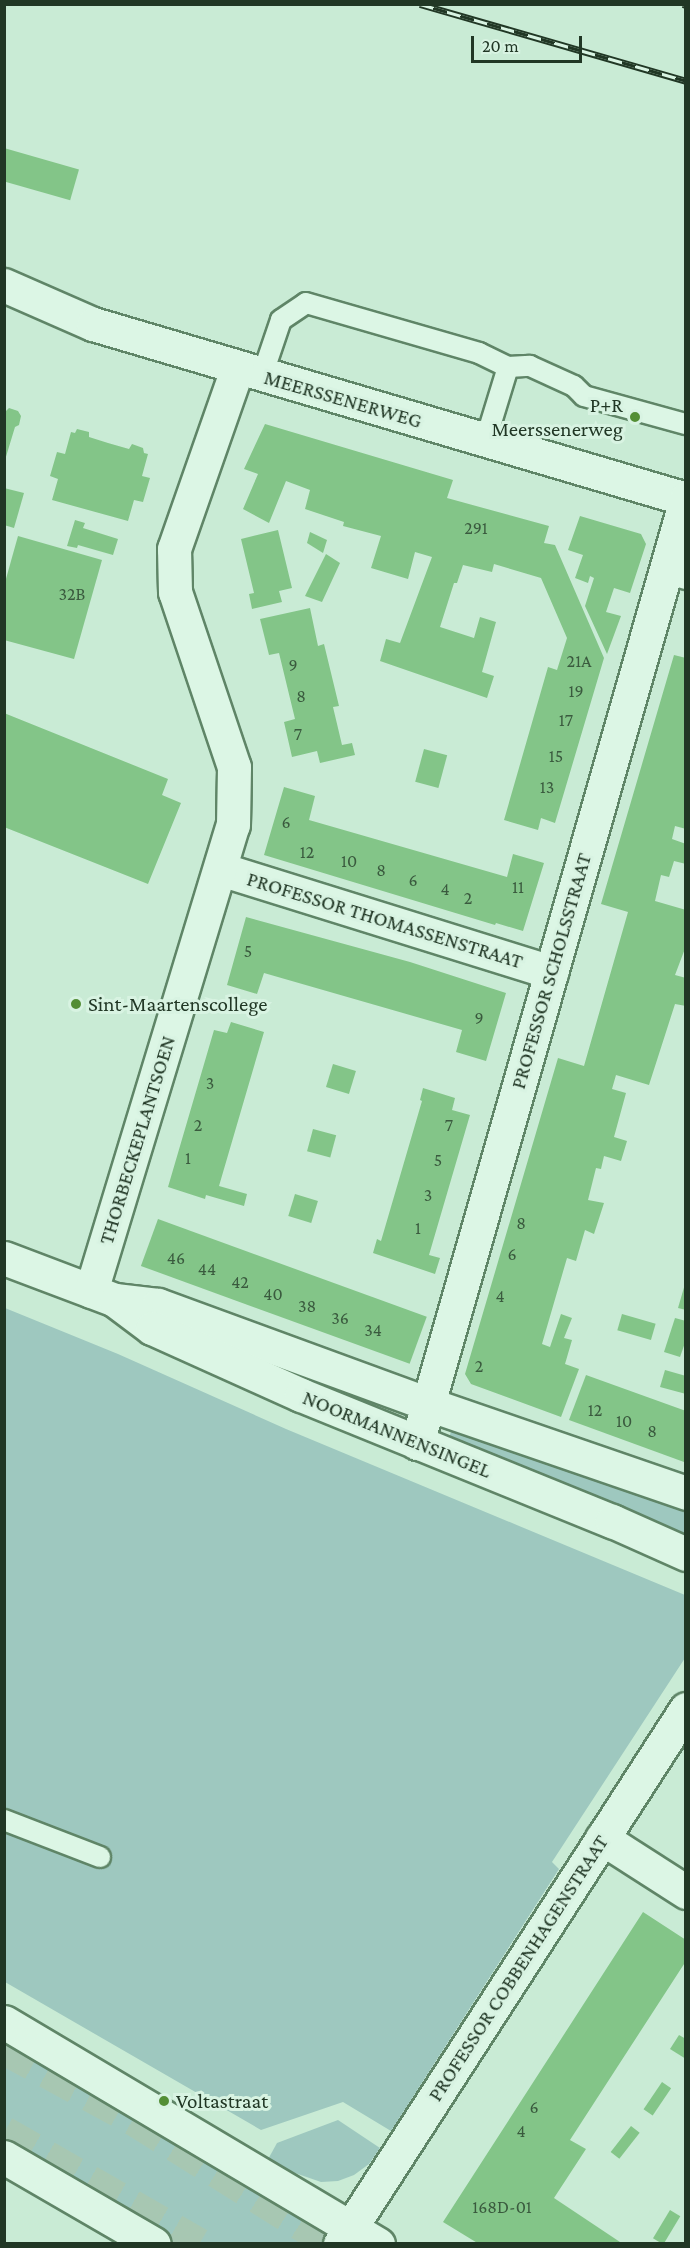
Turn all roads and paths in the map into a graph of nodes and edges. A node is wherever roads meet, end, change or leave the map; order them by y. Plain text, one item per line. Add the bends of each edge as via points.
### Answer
1 (4, 285) edge
2 (508, 368) junction
3 (249, 372) junction
4 (686, 424) edge
5 (486, 440) junction
6 (686, 499) edge
7 (675, 576) edge
8 (220, 869) junction
9 (551, 972) junction
10 (4, 1258) edge
11 (103, 1296) junction
12 (428, 1404) junction
13 (417, 1443) junction
14 (686, 1493) edge
15 (686, 1554) edge
16 (686, 1709) edge
17 (4, 1820) edge
18 (602, 1838) junction
19 (100, 1857) dead end
20 (686, 1892) edge
21 (4, 2022) edge
22 (4, 2157) edge
23 (346, 2235) edge
24 (154, 2244) edge
25 (378, 2244) edge

1 - 3 street, MEERSSENERWEG via 93,324
2 - 3 lane via 479,353 306,303 281,320
2 - 4 lane via 530,366 574,386 584,396
2 - 5 lane
3 - 5 street, MEERSSENERWEG
3 - 8 street, THORBECKEPLANTSOEN via 174,549 175,592 234,767 232,825
5 - 6 street, MEERSSENERWEG
6 - 7 street, PROFESSOR SCHOLSSTRAAT
7 - 9 street, PROFESSOR SCHOLSSTRAAT
8 - 9 street, PROFESSOR THOMASSENSTRAAT
8 - 11 street, THORBECKEPLANTSOEN
9 - 12 street, PROFESSOR SCHOLSSTRAAT
10 - 11 street, NOORMANNENSINGEL
11 - 12 street, NOORMANNENSINGEL via 158,1305
11 - 13 street, NOORMANNENSINGEL via 152,1328
12 - 13 street, PROFESSOR SCHOLSSTRAAT
12 - 14 street, NOORMANNENSINGEL
13 - 15 street, NOORMANNENSINGEL
16 - 18 street, PROFESSOR COBBENHAGENSTRAAT
17 - 19 lane
18 - 20 street
18 - 23 street, PROFESSOR COBBENHAGENSTRAAT
21 - 23 street
22 - 24 street
23 - 25 street

